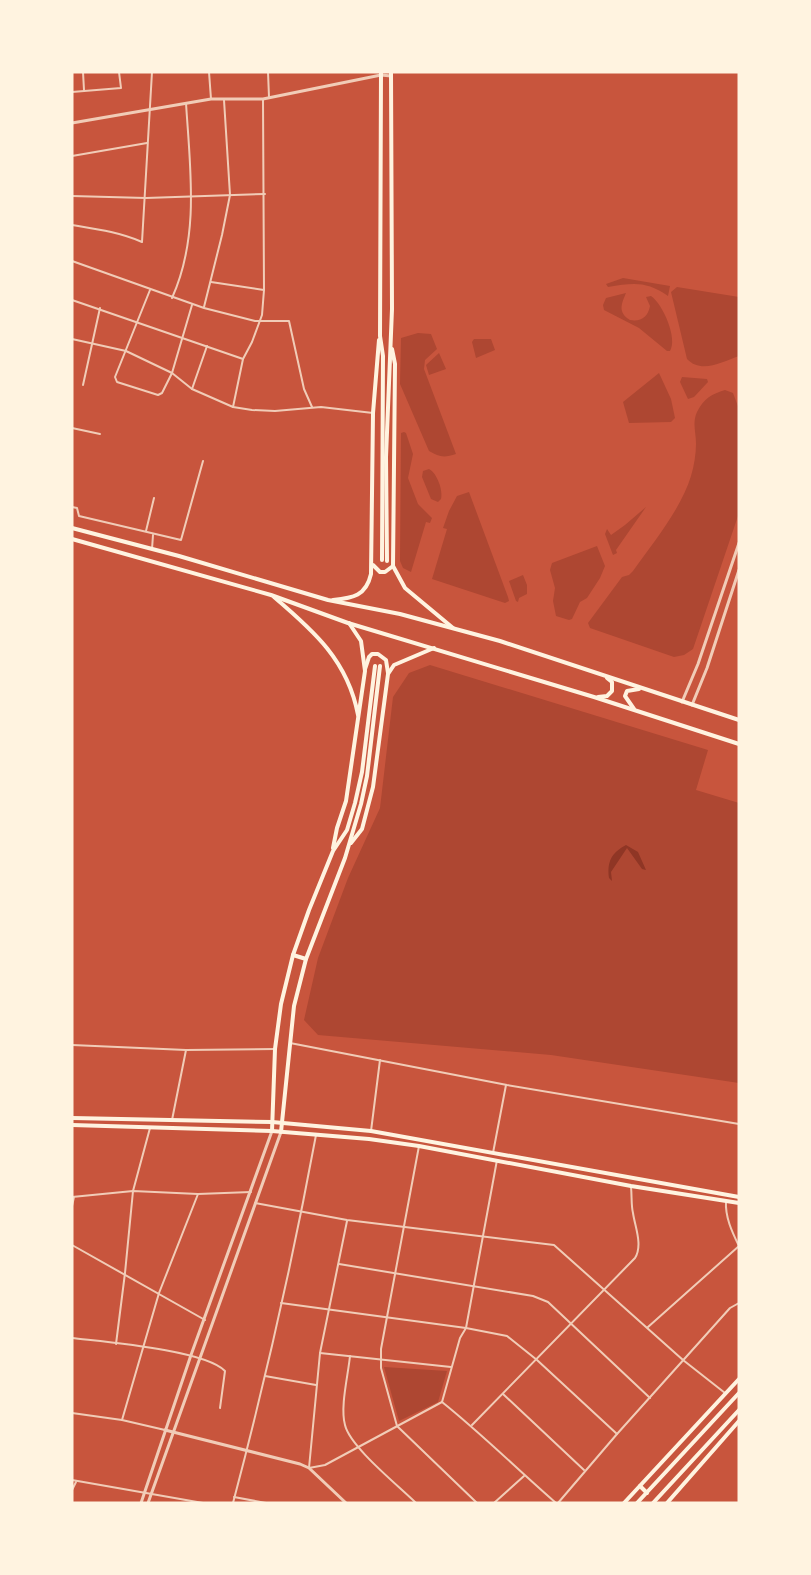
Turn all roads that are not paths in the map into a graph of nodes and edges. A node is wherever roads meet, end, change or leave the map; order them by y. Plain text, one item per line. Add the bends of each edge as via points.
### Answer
1 (83, 72) edge
2 (119, 72) edge
3 (152, 72) edge
4 (209, 72) edge
5 (268, 72) edge
6 (381, 74) edge
7 (390, 74) edge
8 (72, 92) edge
9 (85, 92) junction
10 (269, 97) junction
11 (211, 99) junction
12 (263, 99) junction
13 (224, 100) junction
14 (186, 103) junction
15 (150, 110) junction
16 (72, 123) edge
17 (147, 144) junction
18 (72, 156) edge
19 (265, 194) junction
20 (230, 195) junction
21 (72, 196) edge
22 (191, 196) junction
23 (146, 198) junction
24 (72, 225) edge
25 (72, 261) edge
26 (211, 282) junction
27 (150, 290) junction
28 (264, 290) junction
29 (172, 298) junction
30 (72, 300) edge
31 (192, 305) junction
32 (100, 308) junction
33 (204, 308) junction
34 (260, 321) junction
35 (137, 322) junction
36 (380, 336) junction
37 (182, 337) junction
38 (72, 339) edge
39 (92, 343) junction
40 (391, 343) junction
41 (207, 346) junction
42 (126, 351) junction
43 (243, 359) junction
44 (172, 373) junction
45 (83, 384) dead end
46 (192, 389) junction
47 (233, 407) junction
48 (312, 408) junction
49 (373, 413) junction
50 (72, 428) edge
51 (100, 434) dead end
52 (203, 461) dead end
53 (154, 498) dead end
54 (72, 507) edge
55 (72, 528) edge
56 (146, 531) junction
57 (152, 533) junction
58 (72, 539) edge
59 (739, 543) edge
60 (152, 549) junction
61 (372, 565) junction
62 (393, 566) junction
63 (739, 570) edge
64 (271, 595) junction
65 (328, 600) junction
66 (348, 623) junction
67 (454, 629) junction
68 (434, 648) junction
69 (365, 671) junction
70 (388, 674) junction
71 (606, 676) junction
72 (643, 689) junction
73 (594, 697) junction
74 (682, 702) junction
75 (692, 705) junction
76 (635, 710) junction
77 (359, 720) junction
78 (739, 720) edge
79 (739, 744) edge
80 (349, 846) junction
81 (333, 851) junction
82 (293, 955) junction
83 (306, 959) junction
84 (289, 1043) junction
85 (72, 1045) edge
86 (275, 1049) junction
87 (186, 1050) junction
88 (380, 1059) junction
89 (507, 1085) junction
90 (72, 1118) edge
91 (172, 1120) junction
92 (272, 1122) junction
93 (282, 1123) junction
94 (739, 1124) edge
95 (72, 1125) edge
96 (150, 1128) junction
97 (272, 1131) junction
98 (371, 1131) junction
99 (281, 1132) junction
100 (316, 1135) junction
101 (419, 1146) junction
102 (493, 1153) junction
103 (497, 1160) junction
104 (631, 1186) junction
105 (133, 1191) junction
106 (250, 1192) junction
107 (198, 1194) junction
108 (73, 1197) edge
109 (739, 1197) edge
110 (726, 1201) junction
111 (255, 1203) junction
112 (739, 1203) edge
113 (72, 1206) edge
114 (302, 1212) junction
115 (347, 1220) junction
116 (405, 1228) junction
117 (482, 1236) junction
118 (72, 1245) edge
119 (739, 1246) edge
120 (339, 1264) junction
121 (396, 1272) junction
122 (125, 1273) junction
123 (475, 1285) junction
124 (604, 1288) junction
125 (159, 1293) junction
126 (281, 1303) junction
127 (739, 1303) edge
128 (330, 1310) junction
129 (388, 1317) junction
130 (205, 1320) junction
131 (570, 1324) junction
132 (648, 1327) junction
133 (466, 1328) junction
134 (72, 1338) edge
135 (116, 1344) junction
136 (142, 1348) junction
137 (320, 1353) junction
138 (191, 1355) junction
139 (350, 1356) junction
140 (201, 1358) junction
141 (380, 1359) junction
142 (537, 1360) junction
143 (683, 1360) junction
144 (453, 1367) junction
145 (265, 1376) junction
146 (739, 1379) edge
147 (316, 1385) junction
148 (739, 1393) edge
149 (726, 1394) junction
150 (503, 1395) junction
151 (650, 1398) junction
152 (442, 1402) junction
153 (220, 1408) dead end
154 (738, 1411) edge
155 (72, 1413) edge
156 (122, 1420) junction
157 (739, 1421) edge
158 (471, 1425) junction
159 (397, 1426) junction
160 (165, 1430) junction
161 (173, 1431) junction
162 (617, 1434) junction
163 (359, 1449) junction
164 (246, 1450) junction
165 (309, 1468) junction
166 (585, 1471) junction
167 (524, 1476) junction
168 (72, 1480) edge
169 (76, 1481) junction
170 (640, 1486) junction
171 (72, 1490) edge
172 (146, 1492) junction
173 (647, 1492) junction
174 (153, 1493) junction
175 (234, 1497) junction
176 (141, 1503) edge
177 (148, 1503) edge
178 (203, 1503) edge
179 (233, 1503) edge
180 (266, 1503) edge
181 (346, 1503) edge
182 (416, 1503) edge
183 (477, 1503) edge
184 (494, 1503) edge
185 (557, 1503) edge
186 (624, 1503) edge
187 (637, 1503) edge
188 (653, 1503) edge
189 (667, 1503) edge

1 - 9 street
2 - 9 street via 121,88
3 - 15 street
4 - 11 street
5 - 10 street
6 - 7 street
6 - 10 street
6 - 36 main road
7 - 40 main road
8 - 9 street
10 - 12 street
11 - 13 street
11 - 14 street
12 - 13 street
12 - 19 street
13 - 20 street
14 - 15 street
14 - 22 street
15 - 16 street
15 - 17 street
17 - 18 street
17 - 23 street
19 - 20 street
19 - 28 street
20 - 22 street
20 - 26 street
21 - 23 street
22 - 23 street
22 - 29 street via 186,255
23 - 24 street via 142,242 128,235
25 - 27 street
26 - 28 street
26 - 33 street
27 - 29 street
27 - 35 street
28 - 34 street
29 - 31 street
30 - 32 street
31 - 33 street
31 - 37 street
32 - 35 street
32 - 39 street
33 - 34 street
34 - 43 street
34 - 48 street via 289,321
35 - 37 street
35 - 42 street
36 - 40 main road via 384,561
36 - 49 main road
37 - 41 street
37 - 44 street
38 - 39 street
39 - 42 street
39 - 45 street
40 - 62 main road via 395,364
41 - 43 street
41 - 46 street
42 - 44 street
42 - 44 street via 115,377 117,382 161,395
43 - 47 street
44 - 46 street
46 - 47 street
47 - 48 street via 275,411
48 - 49 street
49 - 61 main road
50 - 51 street
52 - 57 street via 181,540
53 - 56 street
54 - 56 street via 77,508 79,516
55 - 60 main road
56 - 57 street
57 - 60 street
58 - 64 main road
59 - 74 street
60 - 65 main road
61 - 62 main road via 380,572
61 - 65 main road via 369,584 363,591 345,599
62 - 67 main road via 405,588
63 - 75 street
64 - 66 main road
64 - 77 main road via 308,626 348,679
65 - 67 main road
66 - 68 main road
66 - 69 main road via 361,641
67 - 71 main road
68 - 70 main road via 394,665
68 - 73 main road
69 - 70 main road via 369,657 378,654 386,660
69 - 77 main road
70 - 80 main road via 373,787 362,829
71 - 72 main road
71 - 73 main road via 612,682 612,691 607,696
72 - 74 main road
72 - 76 main road via 626,693 626,700
73 - 76 main road
74 - 75 main road
75 - 78 main road
76 - 79 main road
77 - 81 main road via 346,801
80 - 81 main road via 367,776 377,666 355,803 347,831
80 - 83 main road
81 - 82 main road
82 - 83 main road
82 - 86 main road via 280,1004
83 - 84 main road
84 - 88 street
84 - 93 main road
85 - 87 street
86 - 87 street
86 - 92 main road
87 - 91 street
88 - 89 street
88 - 98 street
89 - 94 street
89 - 102 street
90 - 91 main road
91 - 92 main road
92 - 93 main road
92 - 97 main road
93 - 98 main road
93 - 99 main road
95 - 96 main road
96 - 97 main road
96 - 105 street
97 - 99 main road
97 - 106 street
98 - 102 main road
99 - 100 main road
99 - 111 street
100 - 101 main road
100 - 114 street
101 - 103 main road
101 - 116 street
102 - 109 main road
103 - 104 main road
103 - 117 street
104 - 110 main road
104 - 124 street via 639,1252
105 - 107 street
105 - 108 street
105 - 122 street
106 - 107 street
106 - 130 street
107 - 125 street
108 - 113 street
110 - 112 main road
110 - 119 street via 730,1227
111 - 114 street
111 - 140 street
114 - 115 street
114 - 126 street
115 - 116 street
115 - 120 street
116 - 117 street
116 - 121 street
117 - 123 street
117 - 124 street via 554,1245
118 - 122 street
119 - 132 street
120 - 121 street
120 - 128 street
121 - 123 street
121 - 129 street
122 - 125 street
122 - 135 street
123 - 131 street via 548,1302
123 - 133 street
124 - 131 street
124 - 132 street
125 - 130 street
125 - 136 street
126 - 128 street
126 - 145 street
127 - 143 street
128 - 129 street
128 - 137 street
129 - 133 street
129 - 141 street
130 - 138 street
131 - 142 street
131 - 151 street
132 - 143 street
133 - 142 street via 507,1336
133 - 144 street
134 - 135 street
135 - 136 street
136 - 138 street
136 - 156 street
137 - 139 street
137 - 147 street
138 - 140 street
138 - 160 street
139 - 141 street
139 - 163 street via 345,1428
140 - 153 street via 225,1371
140 - 161 street
141 - 144 street
141 - 159 street
142 - 150 street
142 - 162 street
143 - 149 street
143 - 151 street
144 - 152 street
145 - 147 street
145 - 164 street
146 - 149 main road
147 - 165 street
148 - 173 main road
149 - 170 main road
150 - 158 street
150 - 166 street
151 - 162 street
152 - 158 street
152 - 159 street
154 - 188 main road
155 - 156 street
156 - 160 street
157 - 189 main road
158 - 167 street
159 - 163 street
159 - 183 street
160 - 161 street
160 - 172 street
161 - 164 street
161 - 174 street
162 - 166 street
163 - 165 street
163 - 182 street
164 - 165 street
164 - 175 street
165 - 181 street
166 - 185 street
167 - 184 street
167 - 185 street
168 - 169 street
169 - 171 street
169 - 172 street
170 - 173 main road
170 - 186 main road
172 - 174 street
172 - 176 street
173 - 187 main road
174 - 177 street
174 - 178 street
175 - 179 street
175 - 180 street

